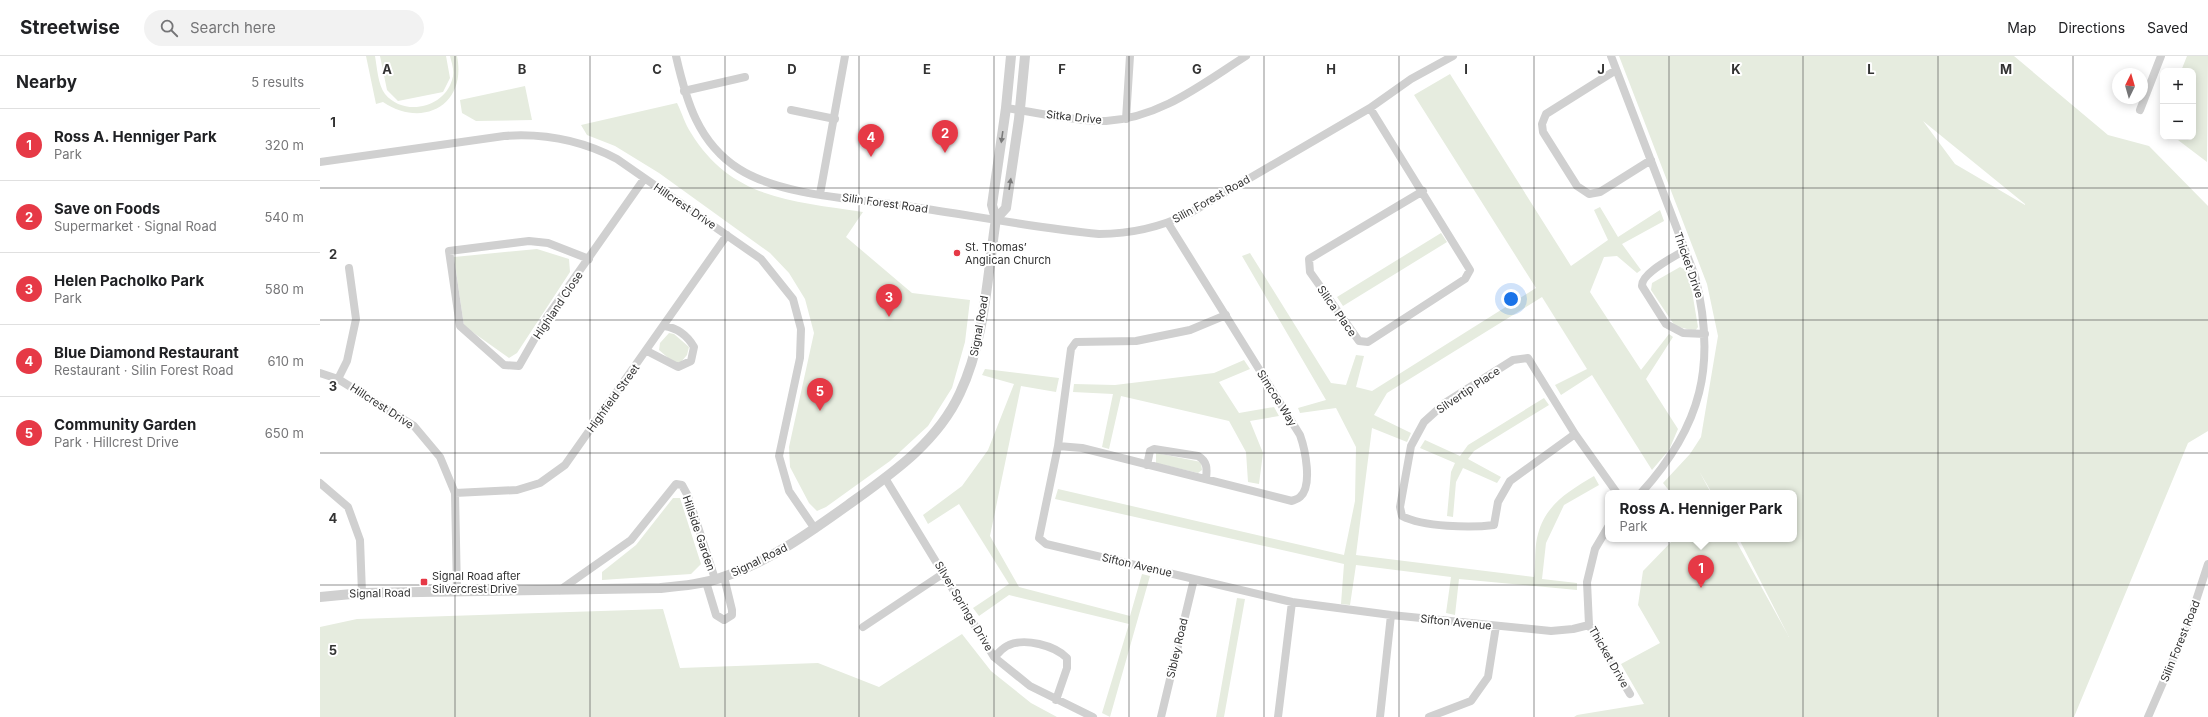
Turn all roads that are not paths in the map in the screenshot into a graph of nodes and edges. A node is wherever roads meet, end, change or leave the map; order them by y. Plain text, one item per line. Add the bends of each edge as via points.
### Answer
1 (676, 56) edge
2 (845, 56) edge
3 (1011, 56) edge
4 (1025, 56) edge
5 (1130, 56) edge
6 (1246, 56) edge
7 (1453, 56) edge
8 (1611, 56) edge
9 (2161, 56) edge
10 (1616, 70) junction
11 (745, 77) dead end
12 (684, 91) junction
13 (1006, 108) junction
14 (1370, 108) junction
15 (791, 110) dead end
16 (1020, 110) junction
17 (2140, 110) dead end
18 (835, 119) junction
19 (1126, 119) junction
20 (1650, 160) junction
21 (320, 162) edge
22 (644, 179) junction
23 (1423, 191) junction
24 (820, 194) junction
25 (996, 219) junction
26 (1168, 223) junction
27 (727, 235) junction
28 (1685, 250) junction
29 (589, 259) junction
30 (349, 268) dead end
31 (1226, 316) junction
32 (664, 326) junction
33 (1705, 334) junction
34 (646, 351) junction
35 (320, 373) edge
36 (338, 379) junction
37 (1575, 434) junction
38 (1058, 446) junction
39 (1147, 465) junction
40 (885, 478) junction
41 (1206, 479) junction
42 (320, 483) edge
43 (1615, 490) edge
44 (1644, 490) edge
45 (455, 493) junction
46 (815, 529) junction
47 (1605, 532) edge
48 (2208, 564) edge
49 (944, 573) junction
50 (715, 579) junction
51 (1194, 579) junction
52 (457, 591) junction
53 (559, 591) junction
54 (362, 593) junction
55 (320, 597) edge
56 (1292, 602) junction
57 (1391, 615) junction
58 (1589, 625) junction
59 (1496, 626) junction
60 (863, 627) dead end
61 (994, 657) junction
62 (1630, 694) dead end
63 (1056, 700) junction
64 (1093, 717) edge
65 (1161, 717) edge
66 (1278, 717) edge
67 (1380, 717) edge
68 (1429, 717) edge
69 (2148, 717) edge

1 - 12 street, Silin Forest Road
2 - 18 street
3 - 13 street, Signal Road
4 - 16 street, Signal Road
5 - 19 street
6 - 19 street, Sitka Drive via 1171,103 1149,113
7 - 14 street, Silin Forest Road via 1411,79
8 - 10 street, Thicket Drive
9 - 17 street
10 - 20 street, Thicket Drive
10 - 20 street via 1546,114 1542,124 1544,132 1577,186 1589,194 1600,192
11 - 12 street
12 - 24 street, Silin Forest Road via 694,118 706,138 739,169 761,180
13 - 16 street, Sitka Drive
13 -> 25 street, Signal Road via 992,205
14 - 23 street, Silica Place
14 - 26 street, Silin Forest Road
15 - 18 street
16 - 19 street, Sitka Drive via 1093,120
25 -> 16 street, Signal Road via 1006,208
18 - 24 street
20 - 28 street, Thicket Drive
21 - 22 street, Hillcrest Drive via 504,136 533,135 568,140 596,148 617,159
22 - 27 street, Hillcrest Drive
22 - 29 street, Highland Close
23 - 23 street, Silica Place via 1309,259 1310,272 1358,341 1368,342 1465,280 1470,270
24 - 25 street, Silin Forest Road
25 - 26 street, Silin Forest Road via 1099,234 1129,233
25 - 40 street, Signal Road via 980,328 963,388 952,409 932,436
26 - 31 street, Simcoe Way
27 - 32 street, Highfield Street
27 - 46 street, Hillcrest Drive via 761,259 793,299 801,329 800,358 779,456 789,491
28 - 33 street, Thicket Drive via 1700,297
28 - 33 street via 1647,275 1642,286 1662,318 1672,328 1683,333
29 - 29 street, Highland Close via 548,243 529,241 449,251 460,326 504,365 519,366 547,317
30 - 36 street via 356,319 347,361
31 - 38 street, Sifton Avenue via 1190,330 1136,341 1076,342 1071,349
31 - 41 street, Simcoe Way via 1300,435 1306,453 1306,485 1301,496 1292,501
32 - 34 street, Highfield Street
32 - 34 street via 674,327 690,339 694,347 691,361 678,367
33 - 44 street, Thicket Drive via 1703,374 1690,421 1671,457
34 - 45 street, Highfield Street via 565,465 540,483 517,490
35 - 36 street, Hillcrest Drive
36 - 45 street, Hillcrest Drive via 414,426 440,457
37 - 37 street, Silvertip Place via 1528,358 1513,360 1445,403 1424,422 1411,446 1400,507 1402,516 1412,521 1474,528 1494,525 1498,502 1510,481
37 - 43 street, Silvertip Place
38 - 39 street, Simcoe Way via 1082,448
38 - 51 street, Sifton Avenue via 1039,538 1046,544
39 - 41 street, Simcoe Way
39 - 41 street via 1150,451 1154,449 1198,456 1207,466
40 - 46 street, Signal Road
40 - 49 street, Silver Springs Drive
42 - 54 street via 348,507 360,540
45 - 52 street, Hillcrest Drive
46 - 50 street, Signal Road via 763,561
47 - 58 street, Thicket Drive via 1595,549 1587,582
48 - 69 street, Silin Forest Road via 2188,625
49 - 60 street
49 - 61 street, Silver Springs Drive
50 - 53 street, Signal Road via 660,588
50 - 53 street, Hillside Garden via 688,496 682,485 676,484 631,540
51 - 56 street, Sifton Avenue
51 - 65 street, Sibley Road
52 - 53 street, Signal Road
52 - 54 street, Signal Road
54 - 55 street, Signal Road
56 - 57 street, Sifton Avenue
56 - 66 street
57 - 59 street, Sifton Avenue
57 - 67 street
58 - 59 street, Sifton Avenue via 1551,631
58 - 62 street, Thicket Drive
59 - 68 street via 1488,677 1471,701
61 - 63 street, Silver Springs Drive via 1030,686
61 - 63 street via 1007,645 1023,641 1060,651 1067,658 1067,668
63 - 64 street, Silver Springs Drive

